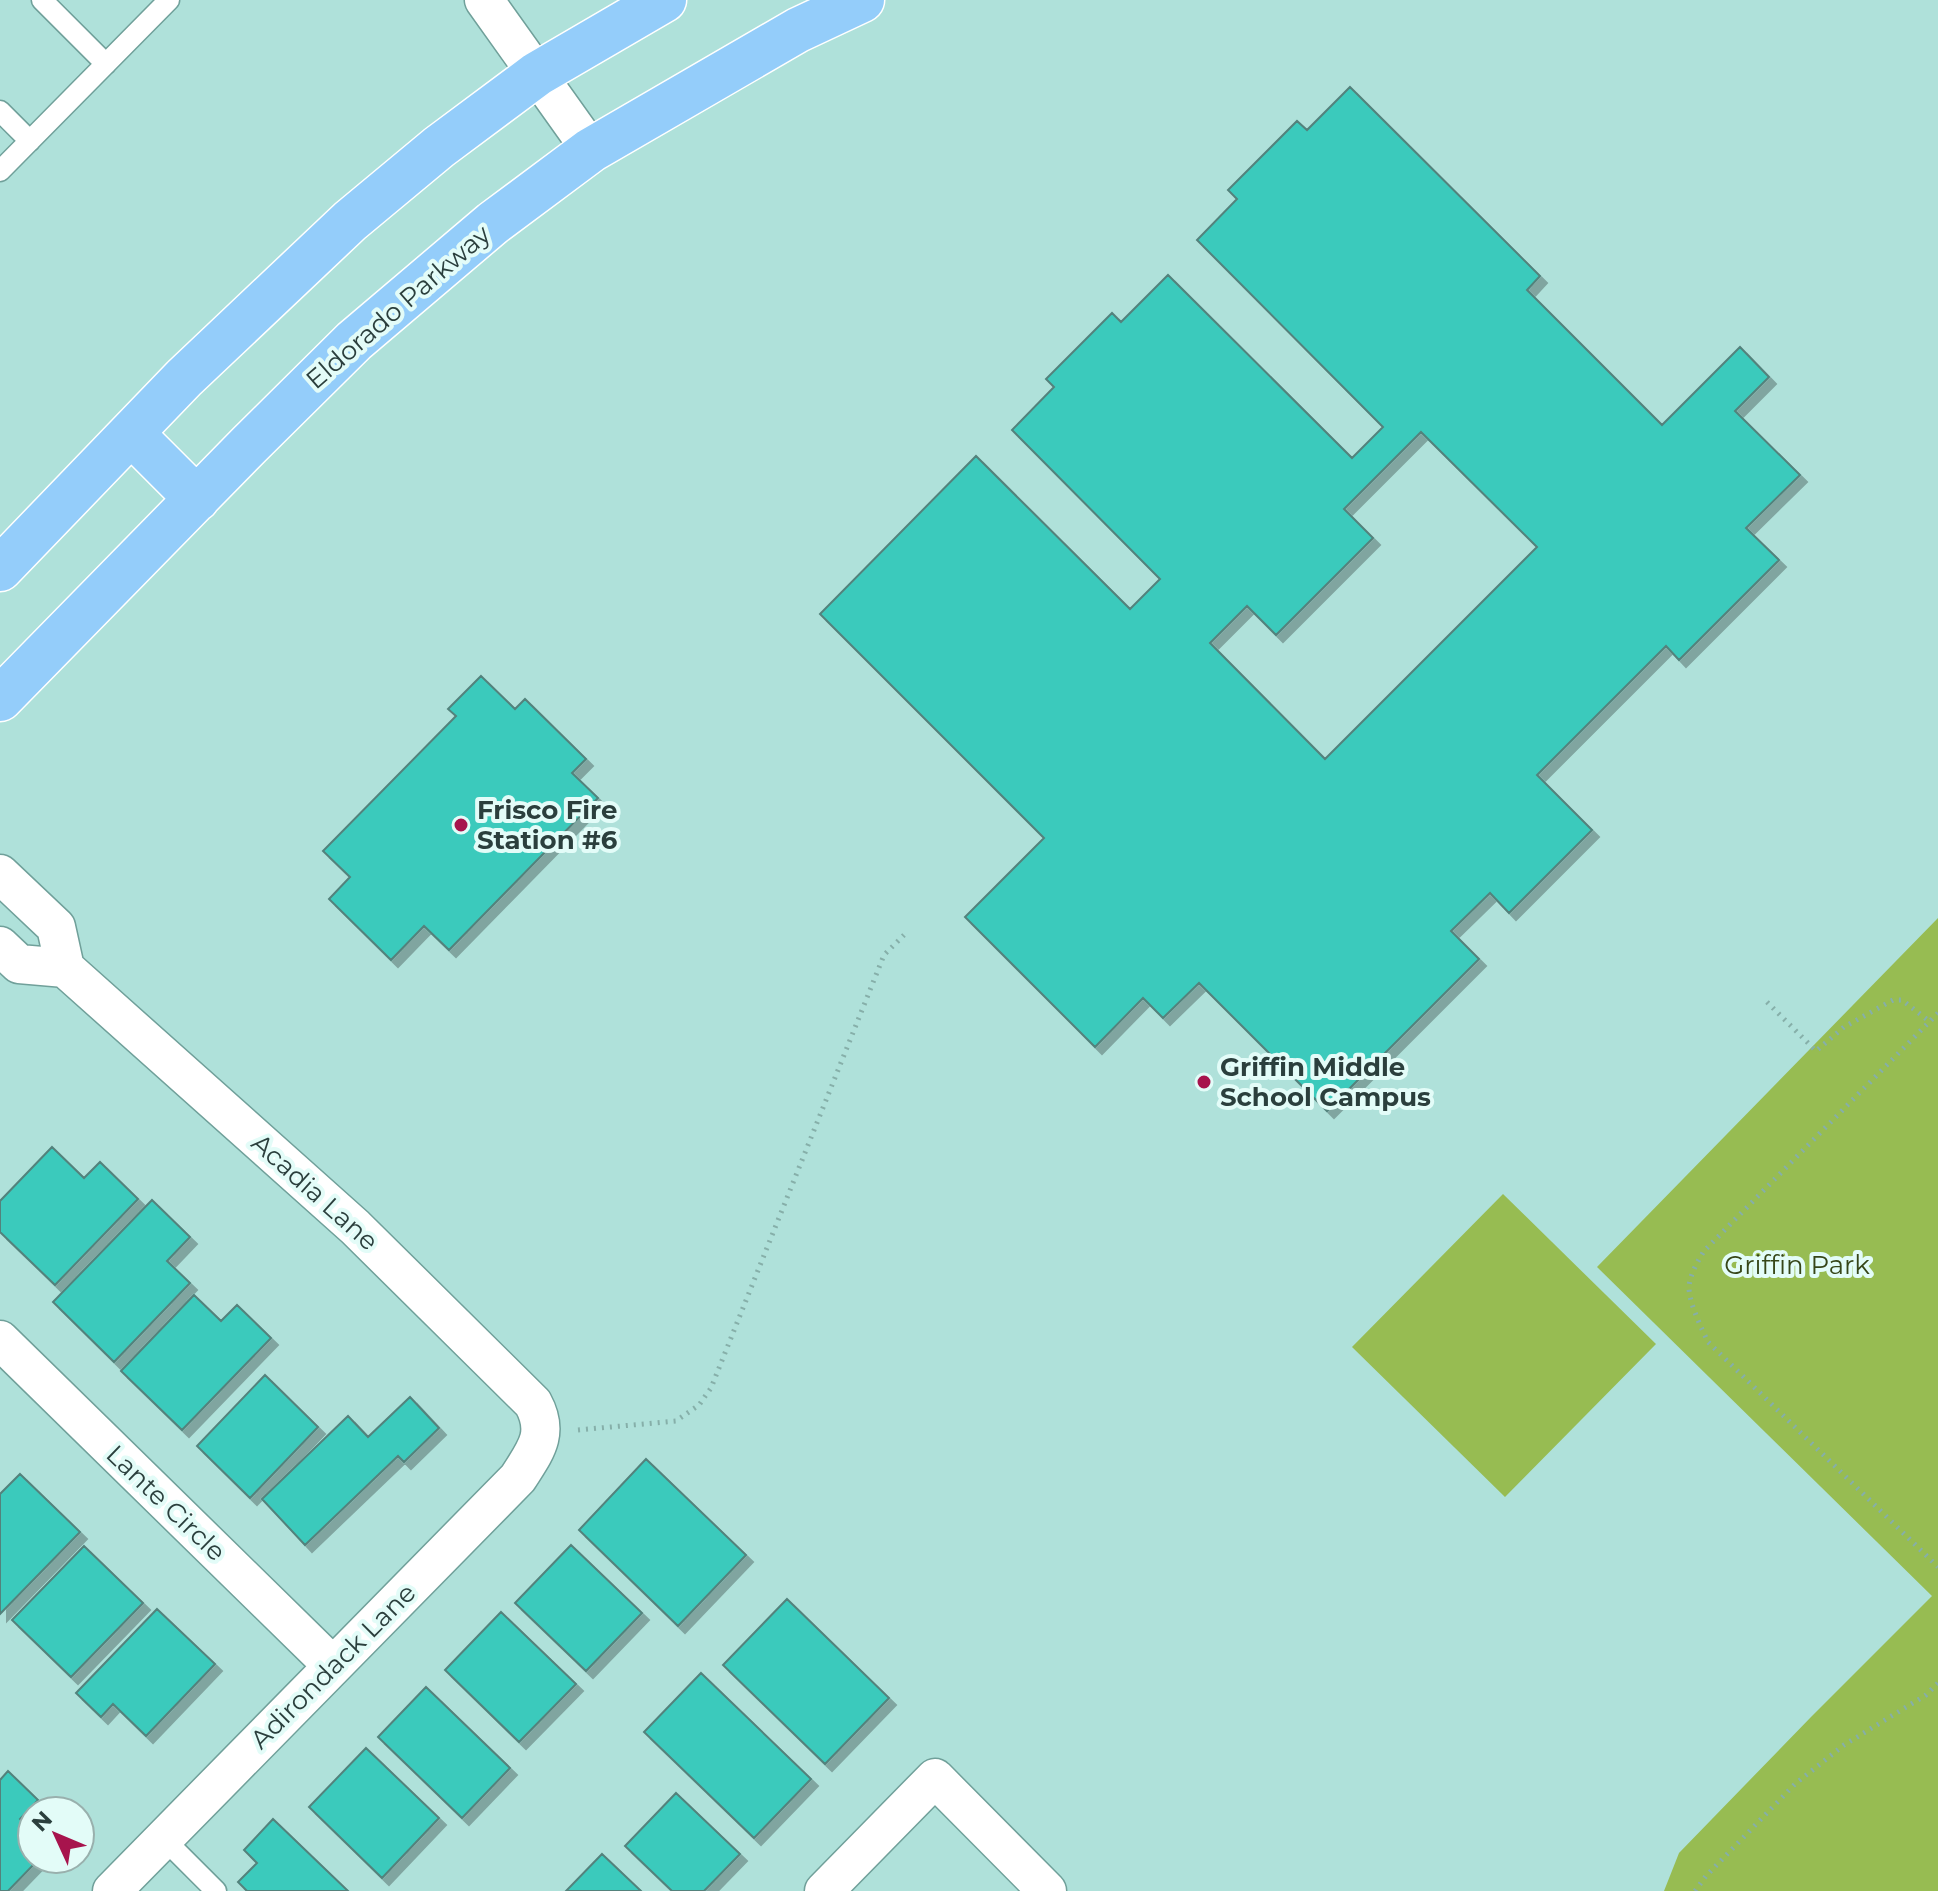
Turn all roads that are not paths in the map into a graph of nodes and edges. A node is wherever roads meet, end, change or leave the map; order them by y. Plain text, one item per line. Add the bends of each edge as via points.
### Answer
1 (42, 0) edge
2 (169, 0) edge
3 (484, 0) edge
4 (664, 0) edge
5 (862, 0) edge
6 (106, 64) junction
7 (537, 74) junction
8 (0, 111) edge
9 (30, 141) junction
10 (591, 150) junction
11 (0, 171) edge
12 (131, 433) junction
13 (197, 499) junction
14 (0, 569) edge
15 (0, 699) edge
16 (0, 874) edge
17 (0, 946) edge
18 (65, 968) junction
19 (0, 1340) edge
20 (542, 1433) joint
21 (333, 1666) junction
22 (164, 1839) junction
23 (112, 1891) edge
24 (216, 1891) edge
25 (824, 1891) edge
26 (1047, 1891) edge

1 - 6 lane
2 - 6 lane
3 - 7 street
4 - 7 main road
5 - 10 main road, Eldorado Parkway via 798,30
6 - 9 lane
7 - 10 street
7 - 12 main road via 350,221
8 - 9 lane
9 - 11 lane
10 - 13 main road, Eldorado Parkway via 493,223 354,341
12 - 13 main road
12 - 14 main road
13 - 15 main road, Eldorado Parkway
16 - 18 street via 56,927
17 - 18 street via 19,964
18 - 20 street, Acadia Lane via 355,1227 533,1403
19 - 21 street, Lante Circle
20 - 21 street, Adirondack Lane via 518,1478
21 - 22 street, Adirondack Lane
22 - 23 street, Adirondack Lane
22 - 24 lane
25 - 26 street via 935,1778

